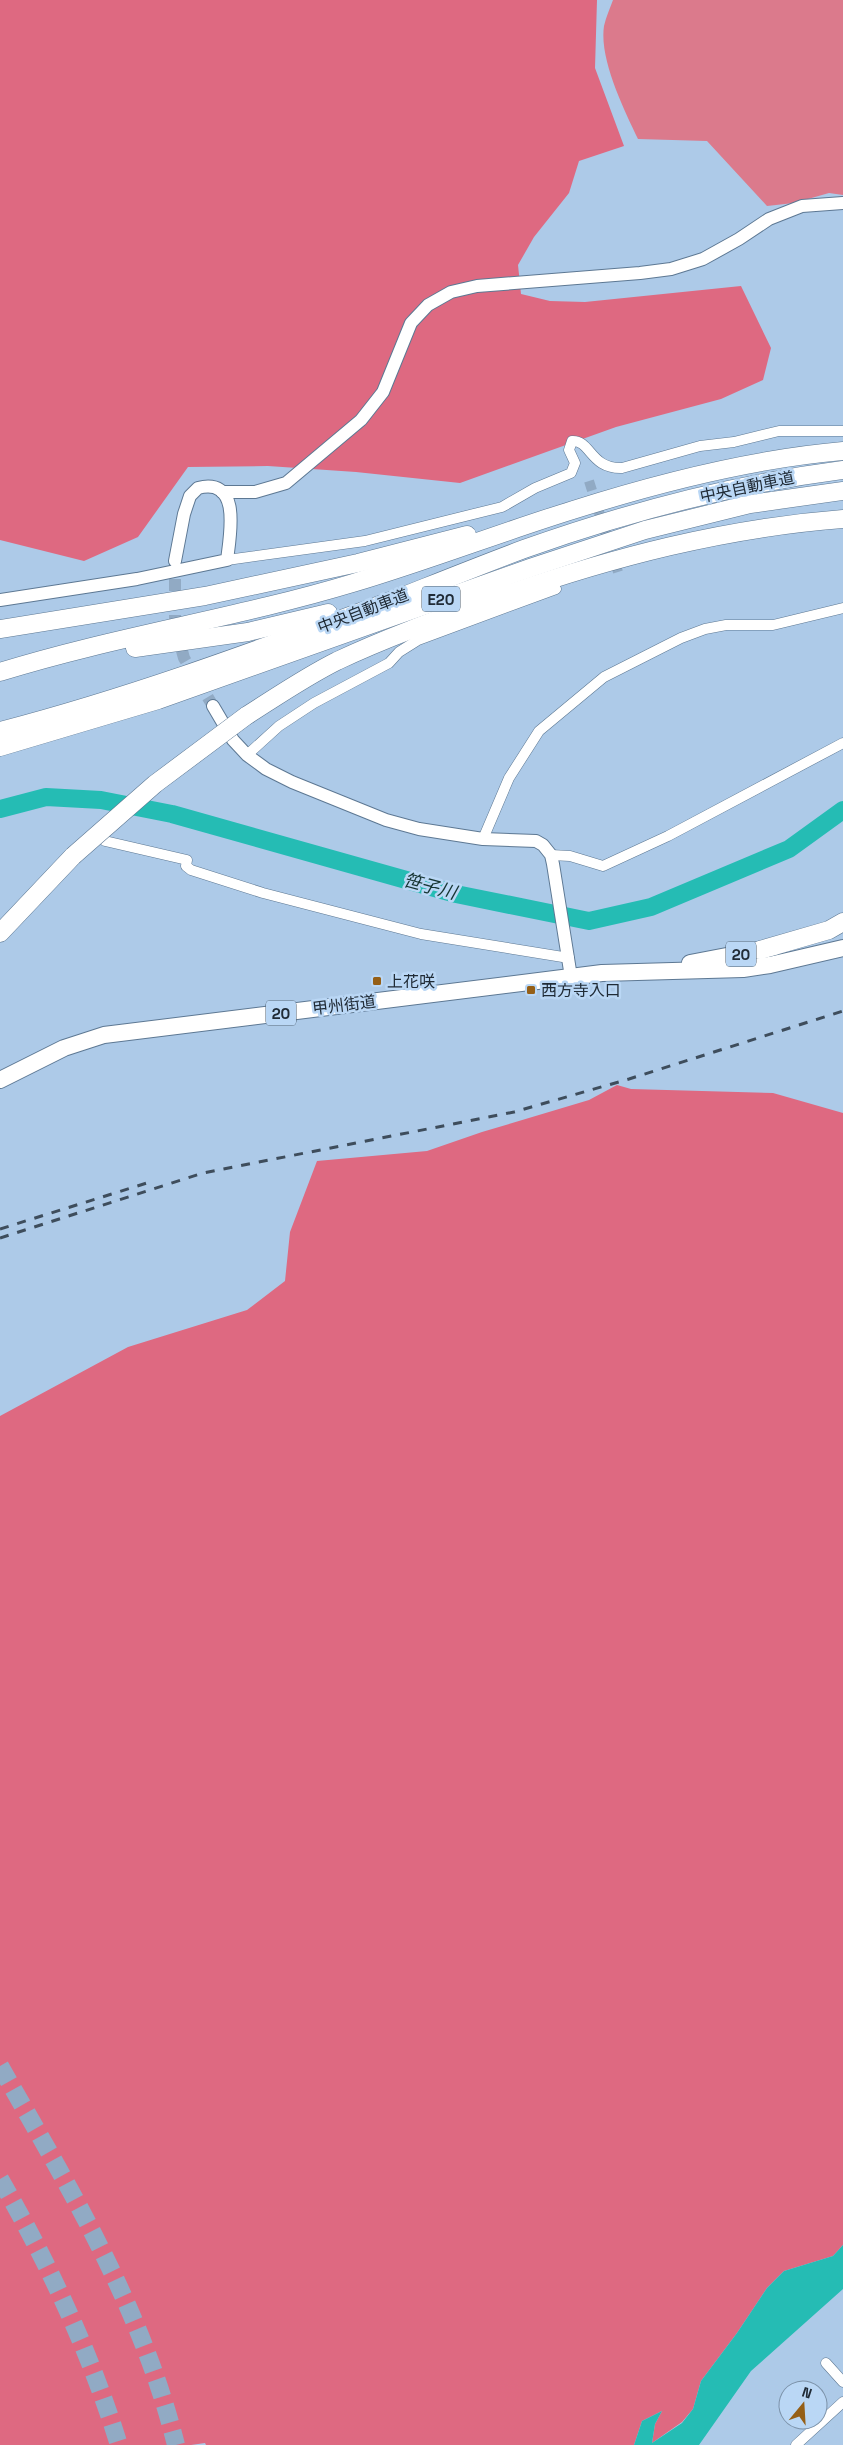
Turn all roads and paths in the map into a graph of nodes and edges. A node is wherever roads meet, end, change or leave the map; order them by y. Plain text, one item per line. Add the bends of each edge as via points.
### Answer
1 (843, 203) edge
2 (843, 431) edge
3 (843, 451) edge
4 (732, 468) junction
5 (843, 470) edge
6 (843, 491) edge
7 (222, 492) junction
8 (843, 498) edge
9 (686, 519) junction
10 (843, 519) edge
11 (843, 527) edge
12 (676, 544) junction
13 (524, 549) junction
14 (228, 560) junction
15 (175, 562) tunnel mouth
16 (556, 589) dead end
17 (0, 600) edge
18 (843, 608) edge
19 (0, 629) edge
20 (0, 674) edge
21 (214, 706) tunnel mouth
22 (44, 727) junction
23 (0, 731) edge
24 (843, 743) edge
25 (0, 747) edge
26 (247, 755) junction
27 (483, 839) junction
28 (105, 841) dead end
29 (552, 859) junction
30 (843, 922) edge
31 (0, 933) edge
32 (842, 945) edge
33 (760, 950) junction
34 (569, 958) junction
35 (638, 971) junction
36 (571, 976) junction
37 (0, 1080) edge
38 (826, 2363) dead end
39 (843, 2382) edge
40 (843, 2402) edge
41 (796, 2445) edge

1 - 7 street via 802,206 769,219 703,259 670,269 477,286 451,292 428,305 411,323 383,392 361,420 286,483 255,492
2 - 14 street via 779,431 700,446 622,468 604,465 583,444 572,441 569,450 574,463 571,473 502,507 365,541
3 - 4 highway
4 - 19 highway via 674,477 435,544 280,580 205,596
4 - 20 highway via 573,510 328,591 62,654
5 - 13 highway, 中央自動車道 / E20 via 699,496
6 - 9 highway, 中央自動車道 / E20 via 750,504
7 - 14 street via 230,503 232,518
7 - 15 street via 209,485 198,488 190,496
8 - 9 highway
9 - 22 highway, 中央自動車道 / E20 via 530,568 158,700
10 - 12 highway via 770,526
11 - 12 highway
12 - 31 highway, bridge via 538,584 373,645 300,681 246,716 155,784 72,856
13 - 20 highway via 360,604 283,625 101,653
13 - 22 highway, 中央自動車道 / E20
14 - 17 street via 137,579
16 - 26 street via 418,640 389,663 278,726
18 - 27 street via 773,625 726,625 705,629 604,677 539,731 509,778
21 - 26 street via 233,740
22 - 23 highway, 中央自動車道 / E20
22 - 25 highway, 中央自動車道 / E20
24 - 29 street via 668,836 602,866 570,856
26 - 27 street via 292,782 386,820
27 - 29 street via 536,841 544,845
28 - 34 street via 187,860 186,866 191,870 263,893 421,934
29 - 34 street
30 - 33 highway via 829,930
32 - 33 highway, 甲州街道 / 20
32 - 35 highway, 甲州街道 / 20 via 743,969
33 - 35 highway, 甲州街道 / 20
34 - 36 street
35 - 36 highway, 甲州街道 / 20
36 - 37 highway, 甲州街道 / 20 via 104,1035 64,1048
38 - 39 street
40 - 41 street

